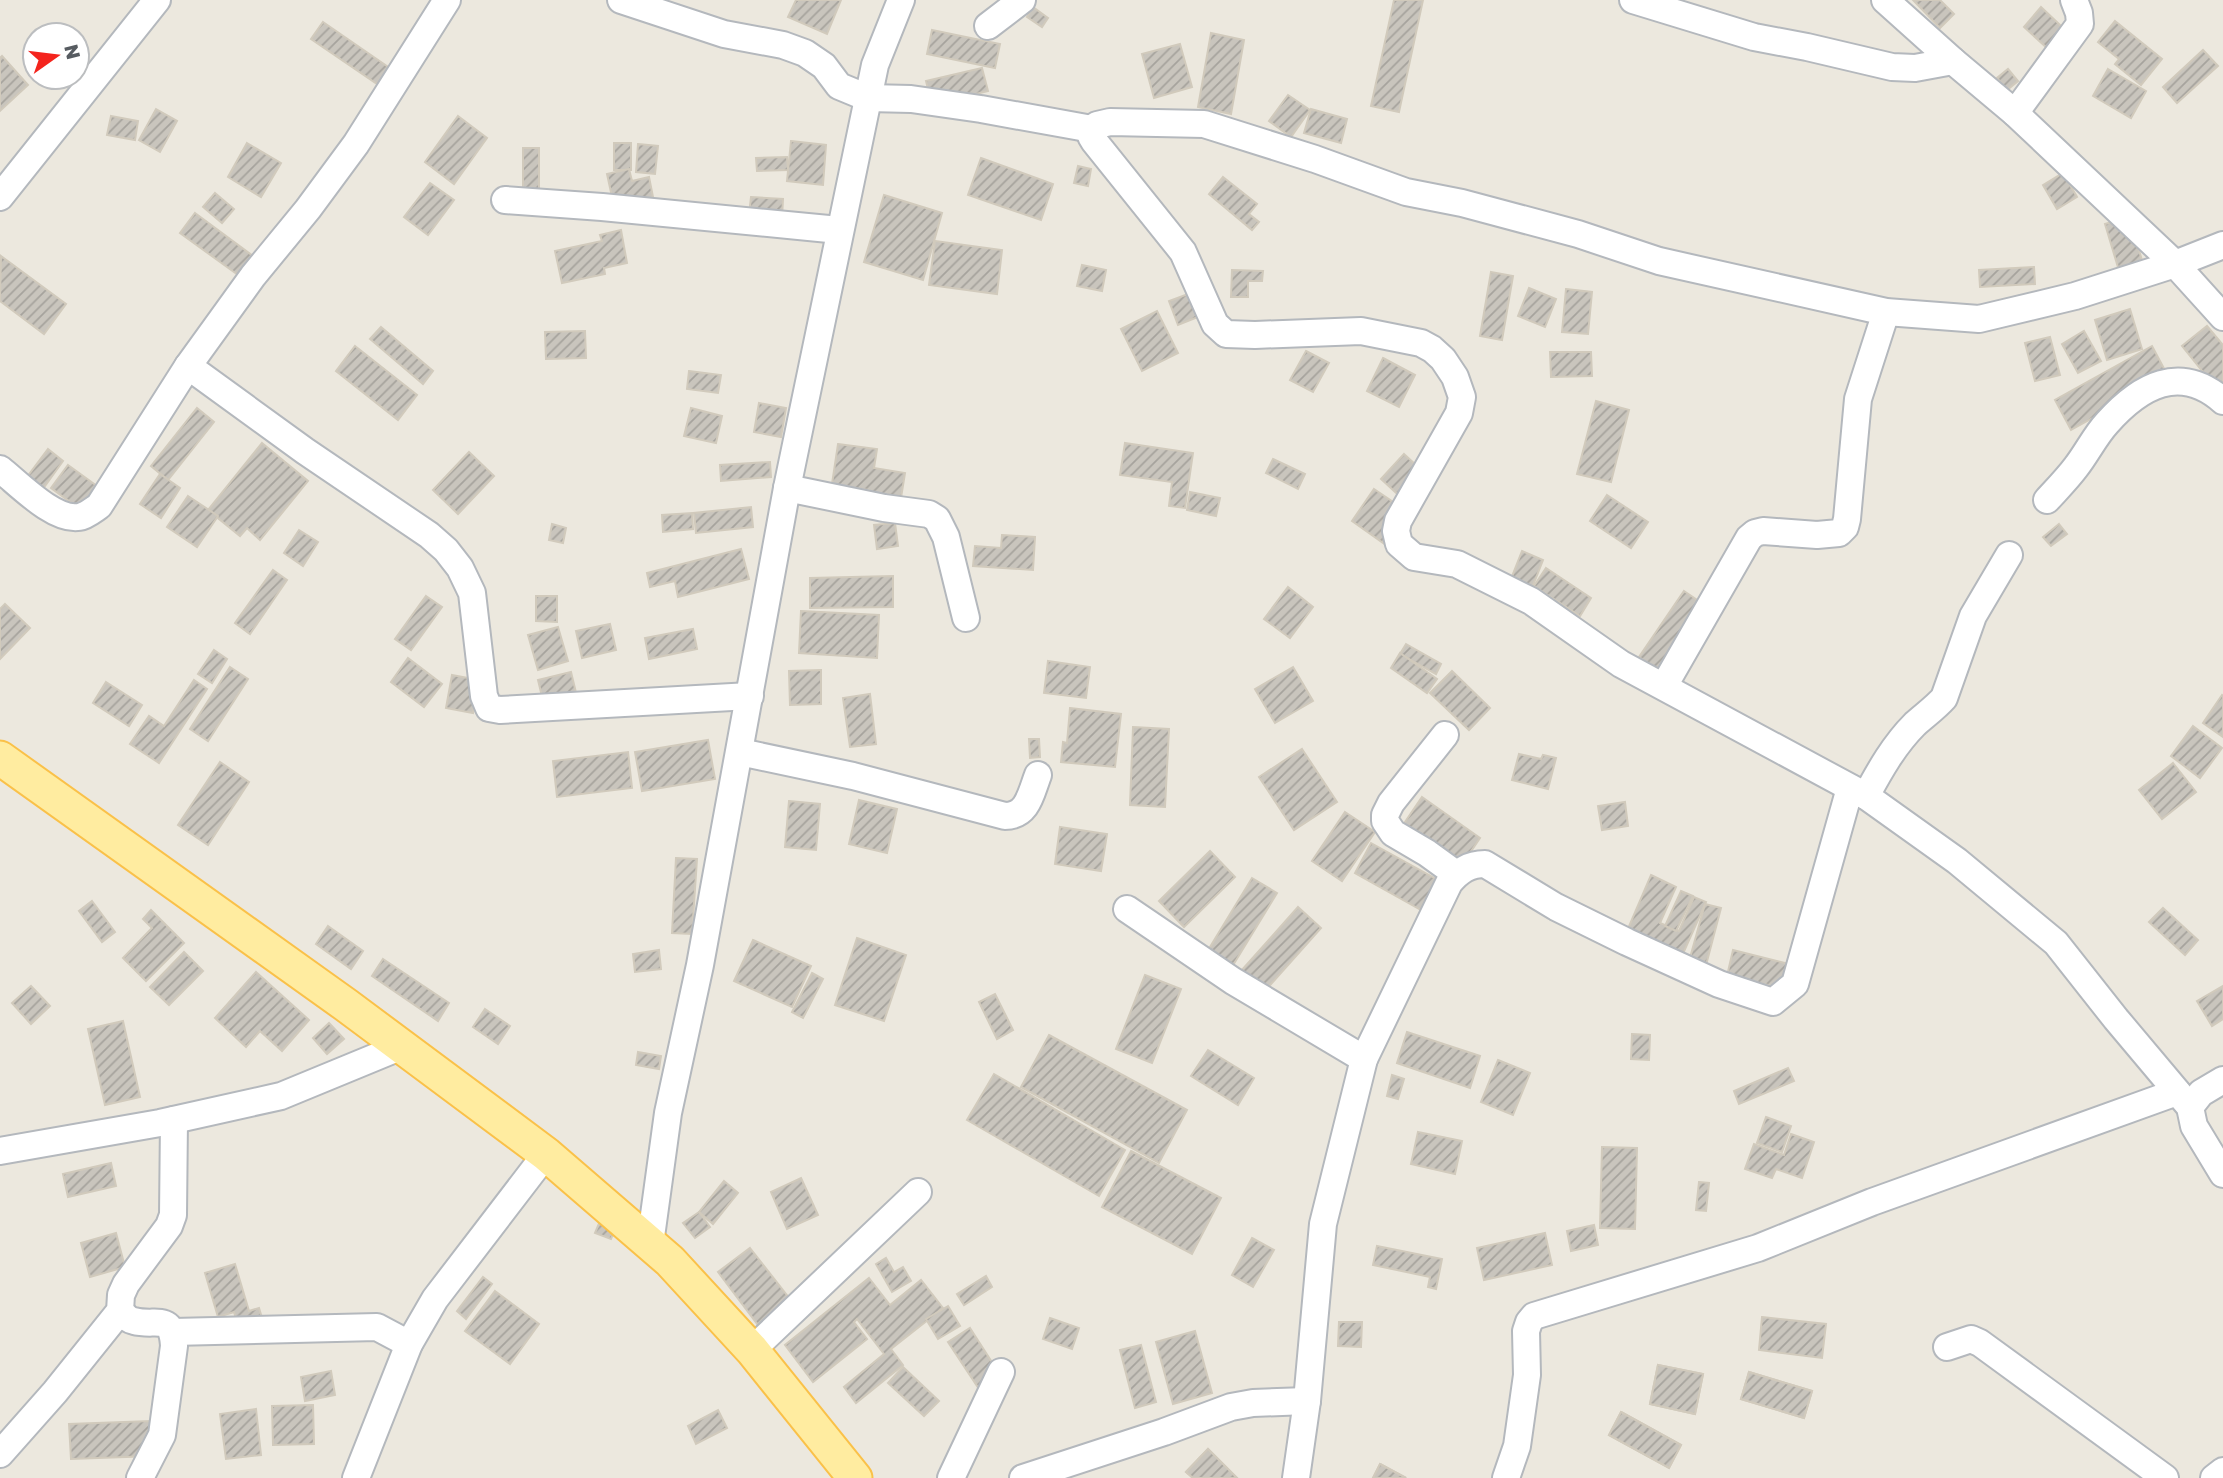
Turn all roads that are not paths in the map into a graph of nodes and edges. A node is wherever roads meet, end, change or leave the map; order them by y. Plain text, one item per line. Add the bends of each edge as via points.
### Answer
1 (157, 0) edge
2 (447, 0) edge
3 (621, 0) edge
4 (901, 0) edge
5 (1022, 0) edge
6 (1633, 0) edge
7 (1885, 0) edge
8 (2074, 0) edge
9 (988, 26) dead end
10 (1953, 61) junction
11 (868, 98) junction
12 (2015, 113) junction
13 (1092, 129) junction
14 (0, 197) edge
15 (505, 200) dead end
16 (839, 230) junction
17 (2223, 245) edge
18 (2175, 264) junction
19 (1886, 312) junction
20 (2223, 317) edge
21 (188, 366) junction
22 (2223, 401) edge
23 (0, 469) edge
24 (787, 488) junction
25 (2047, 500) dead end
26 (2009, 555) dead end
27 (967, 618) dead end
28 (1664, 687) junction
29 (750, 696) junction
30 (1445, 734) dead end
31 (740, 752) junction
32 (0, 758) edge
33 (1038, 775) dead end
34 (1858, 792) junction
35 (1456, 874) junction
36 (1127, 909) dead end
37 (400, 1047) junction
38 (1364, 1059) junction
39 (2223, 1080) edge
40 (2184, 1099) junction
41 (174, 1120) junction
42 (0, 1151) edge
43 (547, 1154) junction
44 (2223, 1174) edge
45 (918, 1192) dead end
46 (650, 1244) junction
47 (120, 1311) junction
48 (173, 1332) junction
49 (409, 1344) junction
50 (1947, 1347) dead end
51 (752, 1350) junction
52 (1001, 1372) dead end
53 (1307, 1401) junction
54 (0, 1454) edge
55 (2223, 1471) edge
56 (140, 1478) edge
57 (356, 1478) edge
58 (855, 1478) edge
59 (951, 1478) edge
60 (1023, 1478) edge
61 (1296, 1478) edge
62 (1507, 1478) edge
63 (2165, 1478) edge
64 (2214, 1478) edge

1 - 14 street
2 - 21 street via 356,144
3 - 11 street via 724,34 805,53 824,66 839,86
4 - 11 street via 875,65
5 - 9 street
6 - 10 street via 1754,37 1892,67
7 - 10 street
8 - 12 street via 2080,24
10 - 12 street
11 - 13 street via 981,108
11 - 16 street
12 - 18 street
13 - 19 street via 1110,122 1205,124 1406,192 1578,234 1659,261
13 - 28 street via 1094,141 1184,252 1215,324 1226,334 1361,331 1421,343 1443,359 1459,386 1462,405 1398,522 1399,544 1414,557 1457,564 1531,601 1621,664
15 - 16 street
16 - 24 street
17 - 18 street
18 - 19 street via 2075,296 1979,319
18 - 20 street
19 - 28 street via 1858,399 1845,527 1839,533 1817,536 1763,531 1749,538
21 - 23 street via 99,506 80,517 54,512
21 - 29 street via 446,550 472,593 489,708
22 - 25 street via 2209,388 2179,382 2141,391 2106,424
24 - 27 street via 937,519
24 - 29 street
26 - 34 street via 1973,616 1944,698
28 - 34 street
29 - 31 street
30 - 35 street via 1391,803 1385,821 1398,838
31 - 33 street via 1005,816 1015,816 1025,808
31 - 46 street via 668,1113
32 - 37 main road
34 - 35 street via 1795,984 1773,1002 1719,984 1627,942 1556,907 1485,864
34 - 40 street via 1957,861 2056,943
35 - 38 street
36 - 38 street via 1233,981
37 - 41 street via 281,1096
37 - 43 main road
38 - 53 street via 1323,1224
39 - 40 street
40 - 44 street via 2194,1126
40 - 62 street via 1872,1202 1758,1248 1534,1316 1526,1331 1527,1375 1517,1446
41 - 42 street
41 - 47 street via 173,1215 127,1284
43 - 46 main road
43 - 49 street via 435,1298
45 - 51 street
46 - 51 main road
47 - 48 street via 134,1321 167,1325
47 - 54 street
48 - 49 street via 377,1327
48 - 56 street via 162,1435
49 - 57 street
50 - 63 street via 1971,1339 1980,1343
51 - 58 main road
52 - 59 street
53 - 60 street via 1231,1407
53 - 61 street
55 - 64 street

